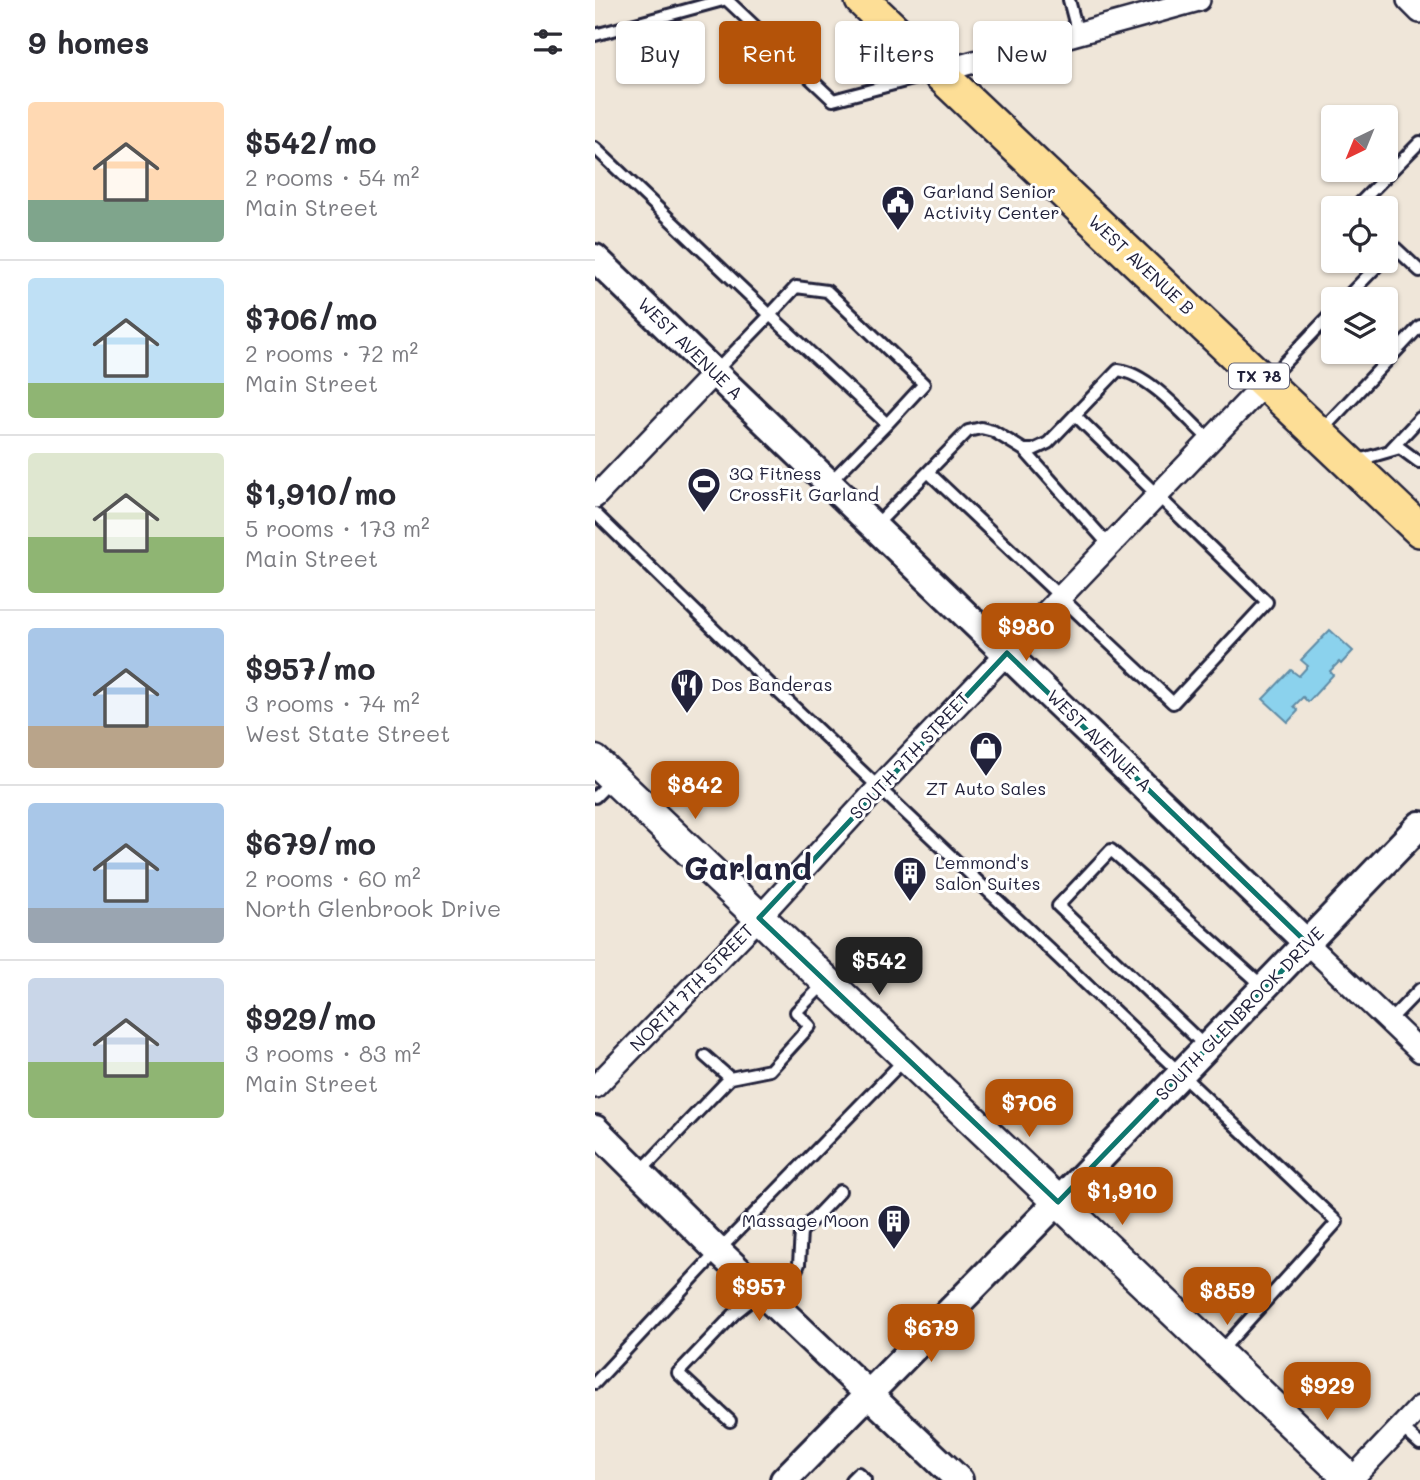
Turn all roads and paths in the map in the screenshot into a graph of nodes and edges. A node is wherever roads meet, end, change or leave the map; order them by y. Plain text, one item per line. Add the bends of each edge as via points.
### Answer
1 (725, 0) edge
2 (862, 0) edge
3 (1069, 0) edge
4 (1199, 0) edge
5 (1408, 0) edge
6 (1420, 12) edge
7 (884, 21) edge
8 (1078, 34) junction
9 (595, 35) edge
10 (959, 66) edge
11 (893, 84) edge
12 (951, 84) edge
13 (1420, 142) edge
14 (595, 148) edge
15 (1367, 196) edge
16 (1398, 250) edge
17 (595, 258) edge
18 (1420, 271) edge
19 (1370, 273) edge
20 (1357, 287) edge
21 (770, 315) junction
22 (1321, 325) edge
23 (1420, 326) edge
24 (715, 372) junction
25 (1265, 383) junction
26 (1075, 415) junction
27 (1420, 418) edge
28 (887, 424) junction
29 (1319, 433) junction
30 (1210, 440) junction
31 (1391, 449) junction
32 (1024, 450) junction
33 (1419, 462) edge
34 (1349, 463) junction
35 (928, 472) junction
36 (830, 482) junction
37 (1158, 496) junction
38 (595, 497) edge
39 (595, 513) edge
40 (875, 526) junction
41 (1420, 530) edge
42 (1109, 545) junction
43 (1062, 597) junction
44 (1007, 653) junction
45 (601, 779) edge
46 (879, 787) junction
47 (1413, 836) edge
48 (759, 918) junction
49 (1308, 944) junction
50 (826, 982) junction
51 (1265, 988) junction
52 (1420, 989) edge
53 (1389, 1021) junction
54 (1207, 1048) junction
55 (1420, 1051) edge
56 (705, 1056) dead end
57 (906, 1058) junction
58 (1182, 1074) junction
59 (730, 1078) junction
60 (595, 1087) edge
61 (595, 1129) edge
62 (639, 1173) junction
63 (840, 1191) dead end
64 (1058, 1202) junction
65 (718, 1251) junction
66 (761, 1292) junction
67 (1218, 1353) junction
68 (595, 1383) edge
69 (868, 1394) junction
70 (1420, 1407) edge
71 (730, 1422) dead end
72 (1401, 1427) junction
73 (1420, 1444) edge
74 (784, 1480) edge
75 (851, 1480) edge
76 (865, 1480) edge
77 (959, 1480) edge
78 (1351, 1480) edge

1 - 9 lane
1 - 11 lane via 833,100
2 - 7 main road, WEST AVENUE B / TX 78
3 - 8 lane
4 - 8 street
5 - 6 street
8 - 10 street
12 - 25 main road, WEST AVENUE B / TX 78
13 - 15 lane
14 - 21 lane
16 - 18 lane
17 - 24 street, WEST AVENUE A
19 - 20 lane
21 - 24 lane
21 - 28 lane
21 - 28 lane via 796,287 827,292 924,384
22 - 25 lane
23 - 29 lane
24 - 36 street, WEST AVENUE A
24 - 38 street
25 - 29 main road, WEST AVENUE B / TX 78
25 - 30 street, SOUTH 7TH STREET
26 - 30 lane via 1118,370 1130,371
26 - 32 lane via 1048,443
26 - 37 lane
27 - 31 lane
28 - 36 lane
29 - 34 main road, WEST AVENUE B / TX 78
30 - 37 street, SOUTH 7TH STREET
31 - 33 lane via 1400,448
31 - 34 lane
32 - 35 lane via 981,428 968,431
32 - 42 lane
34 - 41 main road, WEST AVENUE B / TX 78
35 - 40 lane
35 - 43 lane
36 - 40 street, WEST AVENUE A
37 - 42 street, SOUTH 7TH STREET
37 - 43 lane via 1267,602 1173,703
39 - 46 lane
40 - 44 street, WEST AVENUE A
42 - 43 street, SOUTH 7TH STREET
43 - 44 street, SOUTH 7TH STREET
44 - 46 street, SOUTH 7TH STREET
44 - 49 street, WEST AVENUE A
45 - 48 main road
46 - 48 street, SOUTH 7TH STREET
46 - 58 lane
47 - 49 street, SOUTH GLENBROOK DRIVE
48 - 50 main road
48 - 60 street, NORTH 7TH STREET
49 - 51 street, SOUTH GLENBROOK DRIVE
49 - 53 street, WEST AVENUE A
50 - 57 main road
50 - 59 lane via 796,1012 810,1026 770,1070
51 - 54 street, SOUTH GLENBROOK DRIVE
51 - 54 lane via 1111,849 1058,906
52 - 53 lane
53 - 55 street, WEST AVENUE A
54 - 58 street, SOUTH GLENBROOK DRIVE
56 - 59 lane
57 - 64 main road
57 - 65 lane
58 - 64 street, SOUTH GLENBROOK DRIVE
58 - 67 lane via 1337,1222
59 - 62 lane
61 - 62 street
62 - 65 street
63 - 66 lane via 801,1232 794,1275
64 - 67 main road
64 - 69 street, SOUTH GLENBROOK DRIVE
65 - 66 street
65 - 68 lane
66 - 69 street
66 - 71 lane via 678,1373
67 - 78 main road
69 - 74 street, SOUTH GLENBROOK DRIVE
69 - 77 street
70 - 72 street
72 - 73 lane
72 - 78 street
75 - 76 lane via 858,1473

